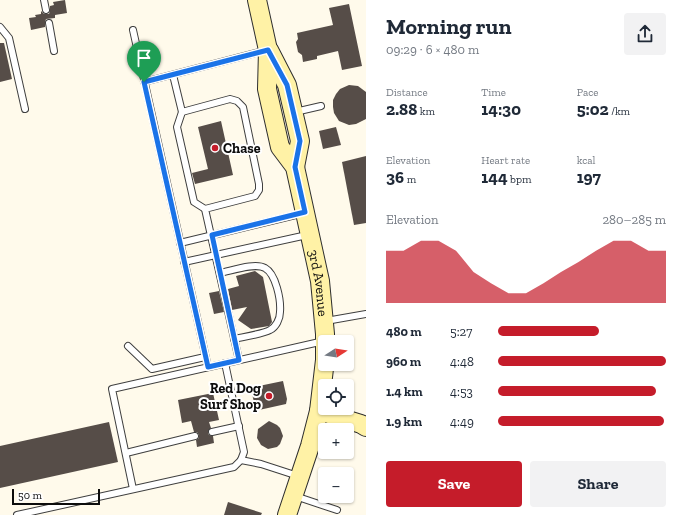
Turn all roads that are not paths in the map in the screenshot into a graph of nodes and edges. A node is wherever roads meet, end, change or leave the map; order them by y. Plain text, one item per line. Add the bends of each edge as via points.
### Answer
1 (44, 0) edge
2 (257, 0) edge
3 (46, 10) dead end
4 (48, 23) dead end
5 (0, 27) edge
6 (133, 30) dead end
7 (268, 50) junction
8 (54, 51) dead end
9 (173, 75) junction
10 (144, 82) junction
11 (321, 106) dead end
12 (25, 109) dead end
13 (182, 112) junction
14 (293, 112) junction
15 (295, 167) junction
16 (205, 209) junction
17 (305, 212) junction
18 (310, 234) junction
19 (212, 235) junction
20 (180, 243) junction
21 (216, 255) junction
22 (184, 262) junction
23 (220, 274) junction
24 (366, 314) edge
25 (324, 322) junction
26 (325, 335) edge
27 (234, 339) junction
28 (318, 343) edge
29 (128, 346) dead end
30 (205, 357) junction
31 (239, 360) junction
32 (225, 363) junction
33 (208, 367) junction
34 (318, 415) edge
35 (332, 415) edge
36 (239, 426) junction
37 (366, 427) edge
38 (212, 432) dead end
39 (195, 436) dead end
40 (126, 453) junction
41 (241, 460) junction
42 (299, 477) junction
43 (133, 489) junction
44 (294, 496) junction
45 (337, 510) dead end
46 (17, 515) edge
47 (287, 515) edge

1 - 3 lane
2 - 7 main road, 3rd Avenue
4 - 8 lane
5 - 12 lane via 9,38
6 - 10 lane
7 - 9 lane
7 - 14 main road, 3rd Avenue via 287,85
7 - 15 main road, 3rd Avenue via 267,89 280,147
9 - 10 lane
9 - 13 lane
10 - 20 lane
11 - 14 lane
13 - 16 lane via 177,127 194,202
13 - 16 lane via 230,99 243,107 259,190 255,196
14 - 15 main road, 3rd Avenue via 300,141
15 - 17 main road, 3rd Avenue
16 - 19 lane
17 - 18 main road, 3rd Avenue
17 - 19 lane
18 - 21 lane
18 - 25 main road, 3rd Avenue via 320,281
19 - 20 lane
19 - 21 lane
20 - 22 lane
21 - 22 lane
21 - 23 lane
22 - 30 lane
23 - 27 lane
23 - 27 lane via 256,265 265,268 276,284 280,313 277,323 270,330
24 - 25 lane
25 - 26 main road, 3rd Avenue
27 - 31 lane
28 - 31 lane
29 - 30 lane via 152,369
30 - 33 lane
31 - 32 lane
32 - 33 lane
32 - 36 lane
33 - 40 lane via 112,389
34 - 42 main road, 3rd Avenue
35 - 37 main road
36 - 38 lane
36 - 41 lane via 244,452
39 - 40 lane
40 - 43 lane
41 - 42 lane
41 - 43 lane via 234,467
42 - 44 main road, 3rd Avenue
43 - 46 lane
44 - 45 lane
44 - 47 main road, 3rd Avenue

